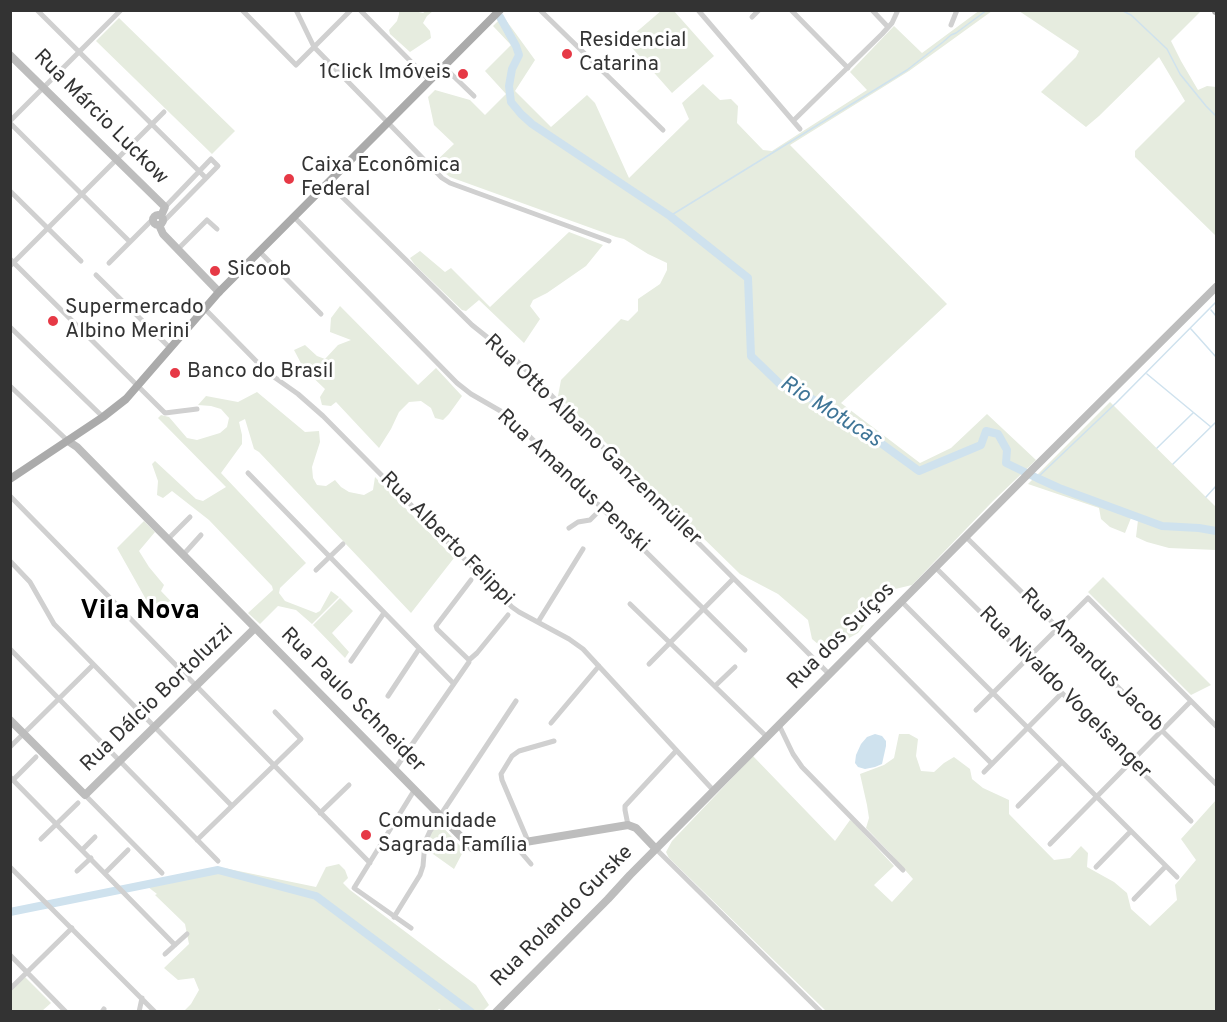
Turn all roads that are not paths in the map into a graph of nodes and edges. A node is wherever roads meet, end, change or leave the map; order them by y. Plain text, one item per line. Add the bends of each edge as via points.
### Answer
1 (37, 10) edge
2 (121, 10) edge
3 (242, 10) edge
4 (297, 10) edge
5 (351, 10) edge
6 (360, 10) edge
7 (501, 10) edge
8 (540, 10) edge
9 (698, 10) edge
10 (759, 10) edge
11 (791, 10) edge
12 (872, 10) edge
13 (898, 10) edge
14 (957, 10) edge
15 (752, 17) dead end
16 (951, 25) dead end
17 (888, 27) junction
18 (314, 46) junction
19 (79, 52) junction
20 (10, 55) edge
21 (444, 67) junction
22 (848, 68) junction
23 (430, 81) junction
24 (44, 88) junction
25 (474, 96) dead end
26 (164, 112) dead end
27 (794, 121) junction
28 (10, 122) edge
29 (388, 123) junction
30 (152, 124) junction
31 (800, 129) dead end
32 (663, 130) dead end
33 (117, 160) junction
34 (200, 171) junction
35 (207, 178) junction
36 (328, 183) junction
37 (10, 191) edge
38 (82, 194) junction
39 (165, 207) junction
40 (294, 217) junction
41 (159, 220) junction
42 (48, 228) junction
43 (217, 230) dead end
44 (609, 241) dead end
45 (130, 242) junction
46 (178, 249) junction
47 (259, 251) junction
48 (81, 261) dead end
49 (12, 262) edge
50 (109, 263) dead end
51 (96, 276) dead end
52 (1216, 287) edge
53 (219, 292) junction
54 (204, 308) junction
55 (321, 314) dead end
56 (10, 327) edge
57 (170, 348) junction
58 (10, 386) edge
59 (139, 386) junction
60 (197, 409) dead end
61 (103, 417) junction
62 (68, 441) junction
63 (248, 473) dead end
64 (10, 479) edge
65 (10, 496) edge
66 (602, 508) junction
67 (190, 517) dead end
68 (569, 528) dead end
69 (201, 536) dead end
70 (966, 537) junction
71 (168, 539) junction
72 (343, 544) dead end
73 (583, 549) dead end
74 (183, 555) junction
75 (330, 557) junction
76 (10, 561) edge
77 (936, 568) junction
78 (316, 570) dead end
79 (733, 579) junction
80 (471, 580) dead end
81 (902, 602) junction
82 (630, 604) dead end
83 (704, 609) junction
84 (384, 613) junction
85 (508, 615) dead end
86 (538, 622) junction
87 (255, 628) junction
88 (1058, 628) junction
89 (867, 638) junction
90 (670, 643) junction
91 (418, 648) junction
92 (10, 649) edge
93 (745, 650) dead end
94 (1028, 658) junction
95 (469, 661) junction
96 (351, 662) dead end
97 (649, 664) dead end
98 (93, 665) junction
99 (598, 666) junction
100 (735, 667) dead end
101 (830, 675) junction
102 (454, 684) junction
103 (196, 686) junction
104 (715, 686) junction
105 (993, 693) junction
106 (1062, 693) junction
107 (388, 696) dead end
108 (59, 699) junction
109 (516, 700) dead end
110 (1191, 701) junction
111 (976, 710) dead end
112 (275, 712) dead end
113 (10, 720) edge
114 (551, 723) dead end
115 (779, 725) junction
116 (1216, 726) edge
117 (155, 727) junction
118 (1028, 728) junction
119 (1162, 730) junction
120 (24, 734) junction
121 (767, 738) junction
122 (554, 741) dead end
123 (10, 747) edge
124 (676, 751) junction
125 (36, 757) dead end
126 (120, 761) junction
127 (1131, 761) junction
128 (1062, 762) junction
129 (992, 764) junction
130 (274, 765) junction
131 (395, 769) junction
132 (984, 772) dead end
133 (12, 778) edge
134 (1216, 784) edge
135 (350, 785) dead end
136 (415, 789) junction
137 (714, 791) junction
138 (85, 795) junction
139 (1097, 796) junction
140 (78, 803) dead end
141 (232, 806) junction
142 (1018, 806) dead end
143 (320, 813) junction
144 (439, 814) junction
145 (1191, 821) dead end
146 (57, 824) junction
147 (628, 825) junction
148 (1131, 831) junction
149 (95, 837) dead end
150 (41, 839) dead end
151 (197, 840) junction
152 (528, 841) junction
153 (514, 844) junction
154 (1050, 844) dead end
155 (656, 849) junction
156 (82, 850) junction
157 (128, 850) dead end
158 (91, 858) junction
159 (218, 861) dead end
160 (369, 863) junction
161 (531, 864) dead end
162 (1166, 866) junction
163 (10, 867) edge
164 (1096, 867) dead end
165 (903, 870) dead end
166 (77, 871) dead end
167 (105, 873) junction
168 (162, 873) dead end
169 (1177, 877) dead end
170 (1134, 899) dead end
171 (394, 917) junction
172 (72, 928) junction
173 (411, 928) dead end
174 (187, 934) dead end
175 (176, 945) junction
176 (10, 954) edge
177 (165, 954) dead end
178 (27, 972) junction
179 (11, 988) edge
180 (142, 998) junction
181 (66, 1011) edge
182 (139, 1011) edge
183 (155, 1011) edge
184 (496, 1011) edge
185 (821, 1011) edge

1 - 19 street
2 - 19 street
3 - 18 street via 296,65
4 - 18 street
5 - 18 street
6 - 23 street
7 - 21 main road
8 - 32 street
9 - 27 street
10 - 15 street
11 - 22 street
12 - 17 street
13 - 17 street
14 - 16 street
17 - 22 street
18 - 29 street
19 - 24 street
19 - 30 street
20 - 24 street, Rua Márcio Luckow
21 - 23 main road
21 - 25 street
22 - 27 street
23 - 29 main road
24 - 28 street
24 - 33 street, Rua Márcio Luckow
26 - 30 street
27 - 31 street
28 - 38 street
29 - 36 main road
29 - 44 street via 445,181
30 - 33 street
30 - 34 street
33 - 38 street
33 - 39 street, Rua Márcio Luckow
34 - 35 street
34 - 35 street via 211,159 218,166
34 - 39 street
35 - 41 street
36 - 40 main road
36 - 79 street, Rua Otto Albano Ganzenmüller via 472,325 517,360
37 - 42 street
38 - 42 street
38 - 45 street
39 - 41 street
40 - 47 main road
40 - 66 street, Rua Amandus Penski via 457,383 513,420
41 - 45 street
41 - 46 street via 163,234
42 - 48 street
42 - 49 street
43 - 46 street via 207,220
45 - 50 street
46 - 53 street
47 - 53 main road
47 - 55 street
49 - 59 street
51 - 57 street
52 - 70 street, Rua dos Suíços
53 - 54 main road
54 - 57 main road
54 - 86 street, Rua Alberto Felippi via 260,365 323,416 512,607
56 - 61 street
57 - 59 main road
58 - 62 street
59 - 60 street via 165,412
59 - 61 main road
61 - 62 main road
62 - 64 main road
62 - 71 street, Rua Paulo Schneider
63 - 75 street
65 - 103 street
66 - 68 street via 590,520
66 - 83 street, Rua Amandus Penski
67 - 71 street
69 - 74 street
70 - 77 street, Rua dos Suíços
70 - 88 street, Rua Amandus Jacob
71 - 74 street, Rua Paulo Schneider
72 - 75 street
73 - 86 street
74 - 87 street, Rua Paulo Schneider
75 - 78 street
75 - 84 street
76 - 98 street via 27,577 54,624
77 - 81 street, Rua dos Suíços
77 - 94 street, Rua Nivaldo Vogelsanger
79 - 83 street
79 - 101 street, Rua Otto Albano Ganzenmüller
80 - 95 street via 436,626
81 - 89 street, Rua dos Suíços
81 - 105 street
82 - 90 street
83 - 90 street
83 - 93 street, Rua Amandus Penski
84 - 91 street
84 - 96 street
85 - 95 street
86 - 99 street, Rua Alberto Felippi via 576,643
87 - 103 street, Rua Dálcio Bortoluzzi
87 - 131 street, Rua Paulo Schneider
88 - 94 street
88 - 110 street via 1088,598
88 - 119 street, Rua Amandus Jacob
89 - 101 street, Rua dos Suíços
89 - 129 street
90 - 97 street
90 - 104 street
91 - 102 street
91 - 107 street
92 - 108 street
94 - 105 street
94 - 106 street, Rua Nivaldo Vogelsanger
95 - 102 street
98 - 108 street
98 - 117 street
99 - 114 street
99 - 124 street, Rua Alberto Felippi
100 - 104 street
101 - 115 street, Rua dos Suíços
102 - 131 street
103 - 117 street, Rua Dálcio Bortoluzzi
103 - 130 street
104 - 121 street
105 - 111 street
105 - 118 street
106 - 118 street
106 - 127 street, Rua Nivaldo Vogelsanger
108 - 120 street
108 - 126 street
109 - 144 street
110 - 116 street
110 - 119 street
112 - 130 street via 301,739
113 - 120 street
115 - 121 street, Rua dos Suíços
115 - 165 street via 802,767
117 - 126 street, Rua Dálcio Bortoluzzi
117 - 141 street
118 - 128 street
118 - 129 street
119 - 127 street
119 - 134 street, Rua Amandus Jacob
120 - 123 street
120 - 138 street
121 - 137 street, Rua dos Suíços
122 - 152 street via 519,751 501,774
124 - 137 street, Rua Alberto Felippi
124 - 147 street via 625,807
125 - 133 street
126 - 138 street, Rua Dálcio Bortoluzzi
126 - 151 street
127 - 139 street
127 - 145 street, Rua Nivaldo Vogelsanger
128 - 139 street
128 - 142 street
129 - 132 street
130 - 141 street
130 - 143 street
131 - 136 street, Rua Paulo Schneider
133 - 146 street
135 - 143 street
136 - 144 street, Rua Paulo Schneider
136 - 160 street
137 - 155 street, Rua dos Suíços
138 - 168 street
139 - 148 street
139 - 154 street
140 - 146 street
141 - 151 street
143 - 160 street
144 - 153 street, Rua Paulo Schneider via 474,849
144 - 171 street via 426,839 420,875
146 - 150 street
146 - 156 street
147 - 152 street, Rua Paulo Schneider
147 - 155 street
148 - 162 street
148 - 164 street
149 - 156 street
151 - 159 street
152 - 153 street, Rua Paulo Schneider
153 - 161 street
155 - 184 street, Rua Rolando Gurske
155 - 185 street
156 - 158 street
157 - 167 street
158 - 166 street
158 - 167 street
160 - 171 street via 354,888
162 - 169 street
162 - 170 street
163 - 172 street
167 - 175 street
171 - 173 street
172 - 178 street
172 - 180 street
174 - 175 street
175 - 177 street
176 - 178 street
178 - 179 street
178 - 181 street
180 - 182 street
180 - 183 street

